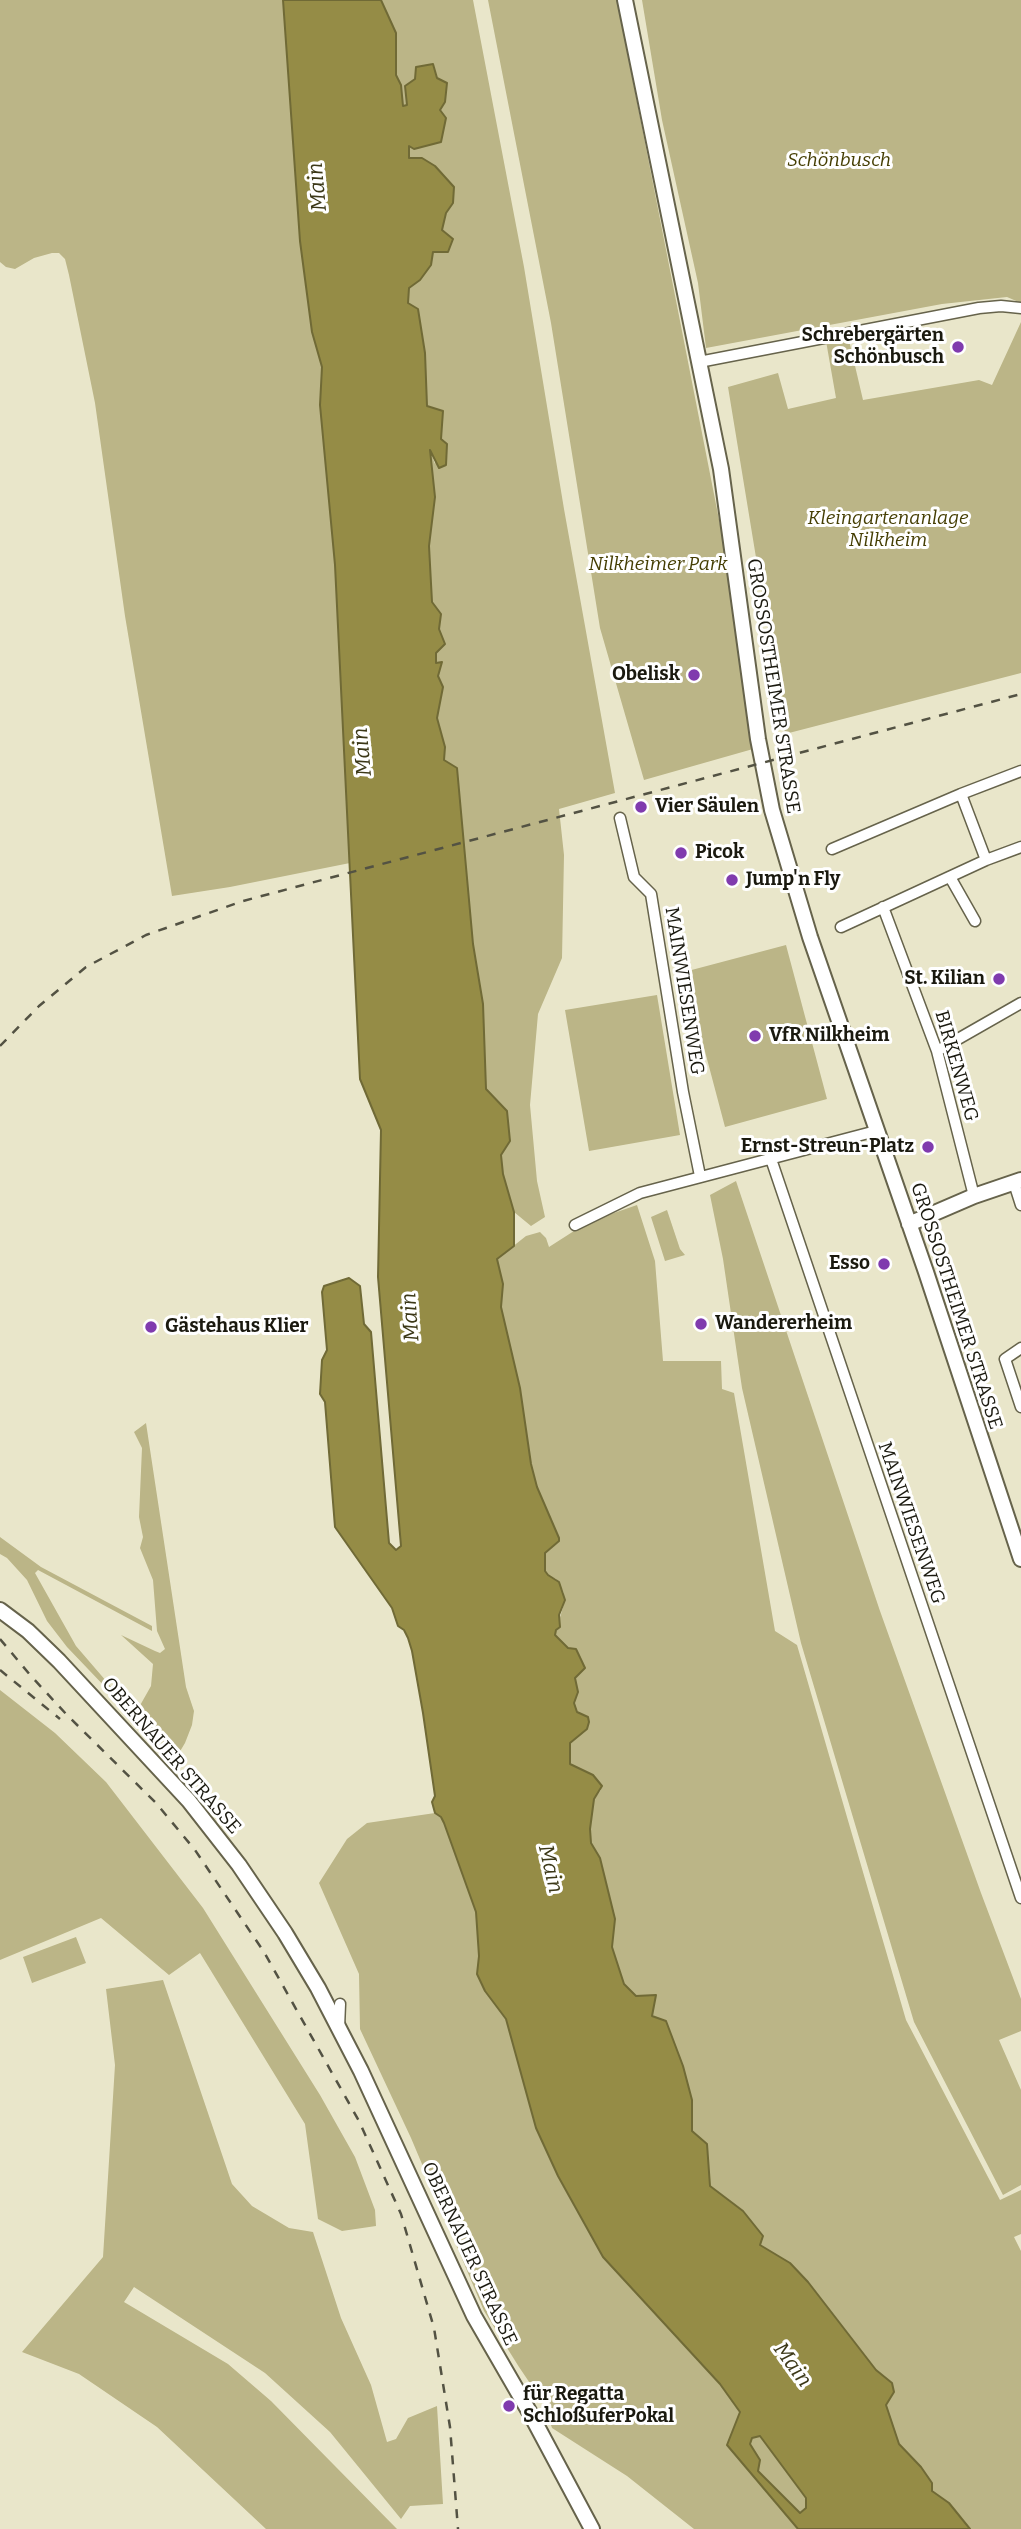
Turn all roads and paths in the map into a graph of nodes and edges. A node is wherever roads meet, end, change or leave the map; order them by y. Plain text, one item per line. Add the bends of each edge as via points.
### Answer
1 (625, 0) edge
2 (1021, 309) edge
3 (699, 362) junction
4 (1021, 772) edge
5 (961, 794) junction
6 (620, 818) dead end
7 (1021, 847) edge
8 (832, 849) dead end
9 (986, 860) junction
10 (950, 877) junction
11 (883, 907) junction
12 (975, 921) dead end
13 (841, 926) dead end
14 (1021, 1003) edge
15 (937, 1051) junction
16 (876, 1131) junction
17 (771, 1159) junction
18 (700, 1176) junction
19 (1017, 1181) edge
20 (974, 1196) junction
21 (1021, 1205) edge
22 (909, 1224) junction
23 (575, 1225) dead end
24 (1021, 1349) edge
25 (1021, 1407) edge
26 (1021, 1559) edge
27 (0, 1611) edge
28 (1021, 1898) edge
29 (340, 2004) dead end
30 (339, 2029) junction
31 (592, 2529) edge

1 - 3 main road, GROSSOSTHEIMER STRASSE
2 - 3 street via 979,308
3 - 16 main road, GROSSOSTHEIMER STRASSE via 721,469 772,810
4 - 5 street
5 - 8 street
5 - 9 street
6 - 18 street, MAINWIESENWEG via 634,877 650,894
7 - 9 street
9 - 10 street
10 - 11 street
10 - 12 street
11 - 13 street
11 - 15 street, BIRKENWEG
14 - 15 street
15 - 20 street, BIRKENWEG
16 - 17 street
16 - 22 main road, GROSSOSTHEIMER STRASSE
17 - 18 street
17 - 28 street, MAINWIESENWEG
18 - 23 street via 640,1193
19 - 20 main road
19 - 21 street
20 - 22 main road
22 - 26 main road, GROSSOSTHEIMER STRASSE
24 - 25 street via 1005,1359
27 - 30 main road, OBERNAUER STRASSE via 28,1631 84,1687 206,1821 285,1933
29 - 30 street, OBERNAUER STRASSE
30 - 31 main road, OBERNAUER STRASSE via 474,2316

